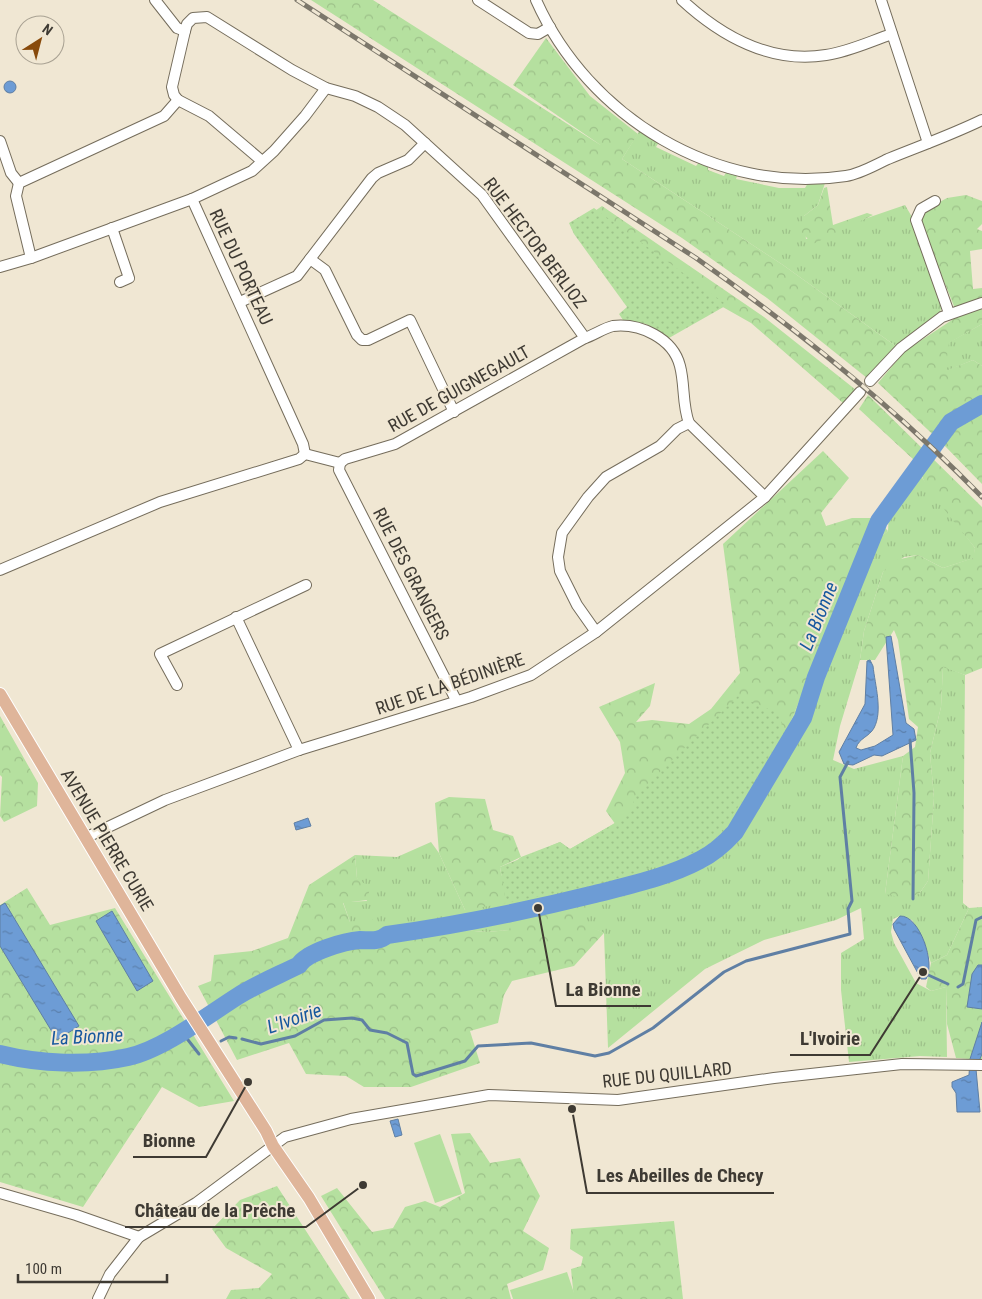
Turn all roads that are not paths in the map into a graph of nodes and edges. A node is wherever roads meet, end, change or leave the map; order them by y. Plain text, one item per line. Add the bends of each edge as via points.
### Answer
1 (155, 0) edge
2 (478, 0) edge
3 (536, 0) edge
4 (682, 0) edge
5 (881, 0) edge
6 (550, 27) junction
7 (185, 31) junction
8 (892, 34) junction
9 (326, 88) junction
10 (176, 98) junction
11 (982, 120) edge
12 (0, 141) edge
13 (425, 143) junction
14 (928, 143) junction
15 (262, 161) junction
16 (19, 183) junction
17 (192, 199) junction
18 (935, 201) dead end
19 (112, 228) junction
20 (30, 258) junction
21 (310, 259) junction
22 (0, 267) edge
23 (120, 282) dead end
24 (240, 302) junction
25 (982, 303) edge
26 (949, 313) junction
27 (585, 338) junction
28 (870, 381) dead end
29 (860, 392) dead end
30 (454, 412) junction
31 (689, 423) junction
32 (304, 454) junction
33 (340, 463) junction
34 (765, 497) junction
35 (0, 570) edge
36 (306, 585) dead end
37 (236, 617) junction
38 (596, 632) junction
39 (177, 685) dead end
40 (0, 694) edge
41 (456, 700) junction
42 (299, 750) junction
43 (85, 838) junction
44 (981, 1065) edge
45 (272, 1146) junction
46 (0, 1193) edge
47 (139, 1237) junction
48 (98, 1299) edge
49 (369, 1299) edge

1 - 7 street via 177,28
2 - 6 street via 529,34 538,34
3 - 6 street
4 - 8 street via 704,20 736,40 770,52 806,58 828,55
5 - 8 street
6 - 14 street via 571,60 624,114 668,143 720,165 788,179 848,176
7 - 9 street, RUE HECTOR BERLIOZ via 193,18 207,17
7 - 10 street via 172,87
8 - 14 street
9 - 13 street, RUE HECTOR BERLIOZ via 378,107 405,124
9 - 15 street via 305,116
10 - 15 street via 209,116
10 - 16 street via 164,116
11 - 14 street
12 - 16 street via 11,173
13 - 21 street via 408,160 372,178
13 - 27 street, RUE HECTOR BERLIOZ via 482,195
15 - 17 street via 252,171
16 - 20 street via 16,196
17 - 19 street, RUE DU PORTEAU
17 - 24 street, RUE DU PORTEAU
18 - 26 street via 921,208 916,220
19 - 20 street, RUE DU PORTEAU
19 - 23 street via 129,278
20 - 22 street, RUE DU PORTEAU
21 - 24 street via 297,276
21 - 30 street via 325,270 362,340 410,320
24 - 32 street, RUE DU PORTEAU via 303,444
25 - 26 street
26 - 28 street via 901,348
27 - 30 street, RUE DE GUIGNEGAULT
27 - 31 street, RUE DE GUIGNEGAULT via 612,326 633,326 659,337 673,351 680,366
29 - 34 street, RUE DE LA BÉDINIÈRE
30 - 33 street, RUE DE GUIGNEGAULT via 395,444
31 - 34 street
31 - 38 street via 677,429 660,446 606,477 562,533 558,557 560,571 577,606
32 - 33 street
32 - 35 street via 299,459 160,502
33 - 41 street, RUE DES GRANGERS via 340,470
34 - 38 street, RUE DE LA BÉDINIÈRE
36 - 37 street
37 - 39 street via 160,654
37 - 42 street
38 - 41 street, RUE DE LA BÉDINIÈRE via 531,675
40 - 43 main road, AVENUE PIERRE CURIE
41 - 42 street, RUE DE LA BÉDINIÈRE
42 - 43 street, RUE DE LA BÉDINIÈRE via 164,800
43 - 45 main road, AVENUE PIERRE CURIE via 184,1004 266,1131
44 - 45 street, RUE DU QUILLARD via 893,1064 618,1100 489,1094 350,1119 285,1137
45 - 47 street, RUE DU QUILLARD via 196,1203
45 - 49 main road, AVENUE PIERRE CURIE via 309,1198
46 - 47 street via 76,1214
47 - 48 street via 110,1274

